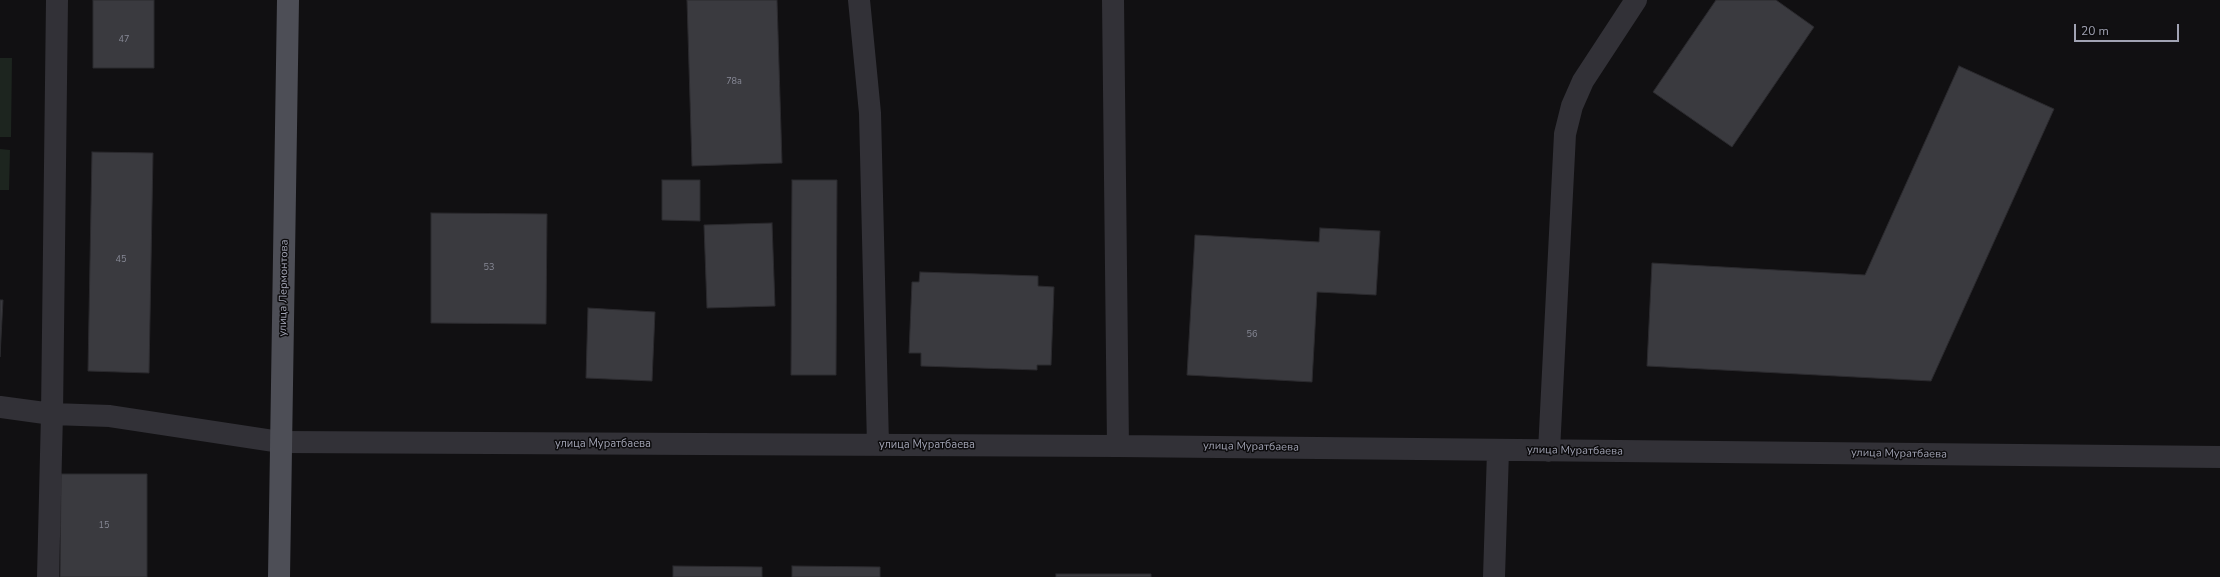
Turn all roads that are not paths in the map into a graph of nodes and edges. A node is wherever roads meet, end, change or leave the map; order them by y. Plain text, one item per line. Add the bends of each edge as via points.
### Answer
1 (57, 0) edge
2 (288, 0) edge
3 (859, 0) edge
4 (1113, 0) edge
5 (1636, 0) edge
6 (0, 406) edge
7 (52, 414) junction
8 (281, 442) junction
9 (878, 445) junction
10 (1118, 446) junction
11 (1498, 451) junction
12 (1549, 451) junction
13 (2220, 457) edge
14 (48, 577) edge
15 (279, 577) edge
16 (1494, 577) edge

1 - 7 street
2 - 8 main road, улица Лермонтова
3 - 9 street via 870,113
4 - 10 street
5 - 12 street via 1583,81 1572,106 1565,134
6 - 7 street, улица Муратбаева
7 - 8 street, улица Муратбаева via 110,416
7 - 14 street
8 - 9 street, улица Муратбаева
8 - 15 main road, улица Лермонтова
9 - 10 street, улица Муратбаева
10 - 11 street, улица Муратбаева
11 - 12 street, улица Муратбаева
11 - 16 street
12 - 13 street, улица Муратбаева

